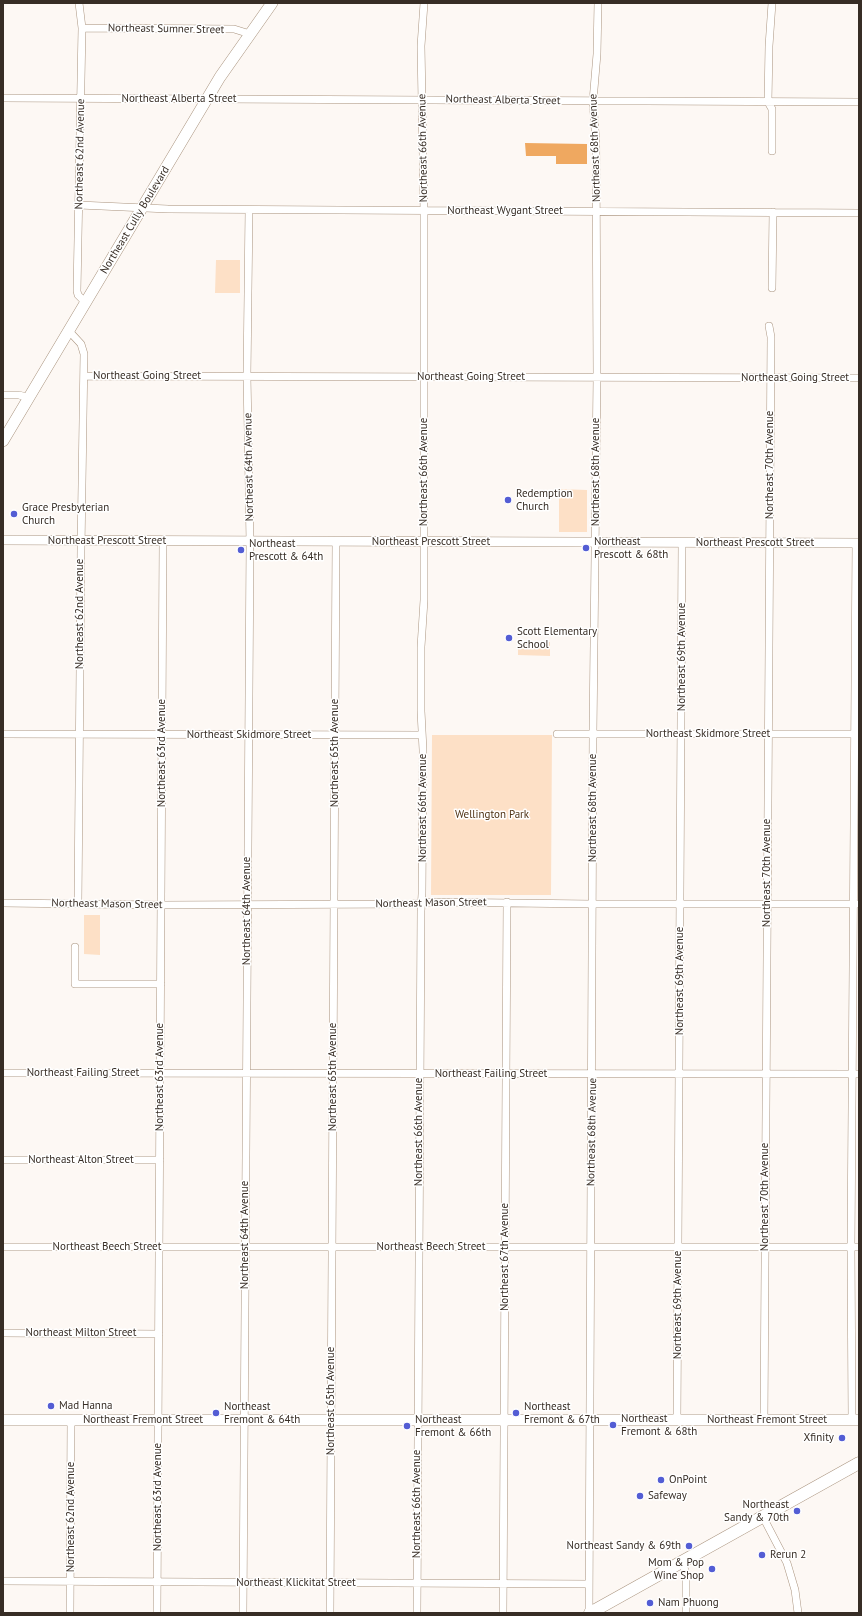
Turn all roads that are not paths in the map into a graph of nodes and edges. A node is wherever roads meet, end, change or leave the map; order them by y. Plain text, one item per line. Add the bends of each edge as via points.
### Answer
1 (78, 3) edge
2 (272, 3) edge
3 (424, 3) edge
4 (598, 3) edge
5 (772, 3) edge
6 (82, 28) junction
7 (250, 34) junction
8 (3, 98) edge
9 (81, 98) junction
10 (207, 99) junction
11 (421, 99) junction
12 (593, 101) junction
13 (768, 102) junction
14 (859, 102) edge
15 (772, 151) dead end
16 (79, 205) junction
17 (142, 207) junction
18 (249, 210) junction
19 (424, 211) junction
20 (596, 211) junction
21 (773, 212) junction
22 (859, 213) edge
23 (772, 288) dead end
24 (86, 304) junction
25 (769, 326) dead end
26 (69, 331) junction
27 (84, 376) junction
28 (247, 376) junction
29 (424, 377) junction
30 (597, 378) junction
31 (770, 378) junction
32 (859, 378) edge
33 (3, 395) edge
34 (30, 398) junction
35 (3, 441) edge
36 (3, 540) edge
37 (81, 541) junction
38 (163, 542) junction
39 (250, 542) junction
40 (336, 542) junction
41 (424, 542) junction
42 (596, 543) junction
43 (682, 543) junction
44 (769, 543) junction
45 (857, 543) edge
46 (594, 733) junction
47 (3, 734) edge
48 (558, 734) dead end
49 (857, 734) edge
50 (80, 735) junction
51 (162, 735) junction
52 (248, 735) junction
53 (335, 735) junction
54 (422, 735) junction
55 (682, 735) junction
56 (768, 735) junction
57 (507, 902) junction
58 (3, 903) edge
59 (78, 903) junction
60 (421, 903) junction
61 (334, 904) junction
62 (592, 904) junction
63 (680, 904) junction
64 (767, 904) junction
65 (856, 904) edge
66 (161, 905) junction
67 (247, 905) junction
68 (75, 947) dead end
69 (161, 984) junction
70 (3, 1073) edge
71 (160, 1074) junction
72 (246, 1074) junction
73 (333, 1074) junction
74 (420, 1074) junction
75 (506, 1074) junction
76 (592, 1074) junction
77 (680, 1074) junction
78 (766, 1074) junction
79 (856, 1074) edge
80 (3, 1160) edge
81 (160, 1160) junction
82 (591, 1246) junction
83 (3, 1247) edge
84 (159, 1247) junction
85 (245, 1247) junction
86 (332, 1247) junction
87 (419, 1247) junction
88 (505, 1247) junction
89 (678, 1247) junction
90 (765, 1247) junction
91 (855, 1247) edge
92 (3, 1333) edge
93 (159, 1334) junction
94 (3, 1420) edge
95 (71, 1420) junction
96 (158, 1420) junction
97 (244, 1420) junction
98 (330, 1420) junction
99 (418, 1420) junction
100 (504, 1420) junction
101 (591, 1420) junction
102 (677, 1420) junction
103 (764, 1420) junction
104 (855, 1420) edge
105 (859, 1464) edge
106 (764, 1517) junction
107 (683, 1562) junction
108 (3, 1581) edge
109 (70, 1581) junction
110 (157, 1582) junction
111 (244, 1582) junction
112 (330, 1583) junction
113 (417, 1584) junction
114 (504, 1584) junction
115 (589, 1584) junction
116 (70, 1613) edge
117 (157, 1613) edge
118 (243, 1613) edge
119 (330, 1613) edge
120 (416, 1613) edge
121 (503, 1613) edge
122 (590, 1613) edge
123 (686, 1613) edge
124 (798, 1613) edge

1 - 6 street, Northeast 62nd Avenue
2 - 7 main road, Northeast Cully Boulevard
3 - 11 street, Northeast 66th Avenue
4 - 12 street, Northeast 68th Avenue
5 - 13 street
6 - 7 street, Northeast Sumner Street via 234,29
6 - 9 street, Northeast 62nd Avenue
7 - 10 main road, Northeast Cully Boulevard
8 - 9 street, Northeast Alberta Street
9 - 10 street, Northeast Alberta Street
9 - 16 street, Northeast 62nd Avenue
10 - 11 street, Northeast Alberta Street
10 - 17 main road, Northeast Cully Boulevard
11 - 12 street, Northeast Alberta Street
11 - 19 street, Northeast 66th Avenue
12 - 13 street, Northeast Alberta Street
12 - 20 street, Northeast 68th Avenue
13 - 14 street, Northeast Alberta Street
13 - 15 street via 772,109
16 - 17 street, Northeast Wygant Street
16 - 24 street, Northeast 62nd Avenue via 77,291
17 - 18 street, Northeast Wygant Street
17 - 24 main road, Northeast Cully Boulevard
18 - 19 street, Northeast Wygant Street
18 - 28 street, Northeast 64th Avenue
19 - 20 street, Northeast Wygant Street
19 - 29 street, Northeast 66th Avenue
20 - 21 street, Northeast Wygant Street
20 - 30 street, Northeast 68th Avenue
21 - 22 street, Northeast Wygant Street
21 - 23 street
24 - 26 main road, Northeast Cully Boulevard
25 - 31 street, Northeast 70th Avenue
26 - 27 street, Northeast 62nd Avenue via 83,348
26 - 34 main road, Northeast Cully Boulevard
27 - 28 street, Northeast Going Street
27 - 37 street, Northeast 62nd Avenue
28 - 29 street, Northeast Going Street
28 - 39 street, Northeast 64th Avenue
29 - 30 street, Northeast Going Street
29 - 41 street, Northeast 66th Avenue
30 - 31 street, Northeast Going Street
30 - 42 street, Northeast 68th Avenue
31 - 32 street, Northeast Going Street
31 - 44 street, Northeast 70th Avenue
33 - 34 street
34 - 35 main road, Northeast Cully Boulevard
36 - 37 street, Northeast Prescott Street
37 - 38 street, Northeast Prescott Street
37 - 50 street, Northeast 62nd Avenue
38 - 39 street, Northeast Prescott Street
38 - 51 street, Northeast 63rd Avenue
39 - 40 street, Northeast Prescott Street
39 - 52 street, Northeast 64th Avenue
40 - 41 street, Northeast Prescott Street
40 - 53 street, Northeast 65th Avenue
41 - 42 street, Northeast Prescott Street
41 - 54 street, Northeast 66th Avenue
42 - 43 street, Northeast Prescott Street
42 - 46 street, Northeast 68th Avenue
43 - 44 street, Northeast Prescott Street
43 - 55 street, Northeast 69th Avenue
44 - 45 street, Northeast Prescott Street
44 - 56 street, Northeast 70th Avenue
45 - 49 street
46 - 48 street, Northeast Skidmore Street
46 - 55 street, Northeast Skidmore Street
46 - 62 street, Northeast 68th Avenue
47 - 50 street, Northeast Skidmore Street
49 - 56 street, Northeast Skidmore Street
49 - 65 street
50 - 51 street, Northeast Skidmore Street
50 - 59 street, Northeast 62nd Avenue
51 - 52 street, Northeast Skidmore Street
51 - 66 street, Northeast 63rd Avenue
52 - 53 street, Northeast Skidmore Street
52 - 67 street, Northeast 64th Avenue
53 - 54 street, Northeast Skidmore Street
53 - 61 street, Northeast 65th Avenue
54 - 60 street, Northeast 66th Avenue
55 - 56 street, Northeast Skidmore Street
55 - 63 street, Northeast 69th Avenue
56 - 64 street, Northeast 70th Avenue
57 - 60 street, Northeast Mason Street
57 - 62 street, Northeast Mason Street
57 - 75 street, Northeast 67th Avenue
58 - 59 street, Northeast Mason Street
59 - 66 street, Northeast Mason Street
60 - 61 street, Northeast Mason Street
60 - 74 street, Northeast 66th Avenue
61 - 67 street, Northeast Mason Street
61 - 73 street, Northeast 65th Avenue
62 - 63 street, Northeast Mason Street
62 - 76 street, Northeast 68th Avenue
63 - 64 street, Northeast Mason Street
63 - 77 street, Northeast 69th Avenue
64 - 65 street, Northeast Mason Street
64 - 78 street, Northeast 70th Avenue
65 - 79 street
66 - 67 street, Northeast Mason Street
66 - 69 street, Northeast 63rd Avenue
67 - 72 street, Northeast 64th Avenue
68 - 69 street via 75,984
69 - 71 street, Northeast 63rd Avenue
70 - 71 street, Northeast Failing Street
71 - 72 street, Northeast Failing Street
71 - 81 street, Northeast 63rd Avenue
72 - 73 street, Northeast Failing Street
72 - 85 street, Northeast 64th Avenue
73 - 74 street, Northeast Failing Street
73 - 86 street, Northeast 65th Avenue
74 - 75 street, Northeast Failing Street
74 - 87 street, Northeast 66th Avenue
75 - 76 street, Northeast Failing Street
75 - 88 street, Northeast 67th Avenue
76 - 77 street, Northeast Failing Street
76 - 82 street, Northeast 68th Avenue
77 - 78 street, Northeast Failing Street
77 - 89 street, Northeast 69th Avenue
78 - 79 street, Northeast Failing Street
78 - 90 street, Northeast 70th Avenue
79 - 91 street
80 - 81 street, Northeast Alton Street
81 - 84 street, Northeast 63rd Avenue
82 - 88 street, Northeast Beech Street
82 - 89 street, Northeast Beech Street
82 - 101 street, Northeast 68th Avenue
83 - 84 street, Northeast Beech Street
84 - 85 street, Northeast Beech Street
84 - 93 street, Northeast 63rd Avenue
85 - 86 street, Northeast Beech Street
85 - 97 street, Northeast 64th Avenue
86 - 87 street, Northeast Beech Street
86 - 98 street, Northeast 65th Avenue
87 - 88 street, Northeast Beech Street
87 - 99 street, Northeast 66th Avenue
88 - 100 street, Northeast 67th Avenue
89 - 90 street, Northeast Beech Street
89 - 102 street, Northeast 69th Avenue
90 - 91 street, Northeast Beech Street
90 - 103 street, Northeast 70th Avenue
91 - 104 street
92 - 93 street, Northeast Milton Street
93 - 96 street, Northeast 63rd Avenue
94 - 95 main road, Northeast Fremont Street
95 - 96 main road, Northeast Fremont Street
95 - 109 street, Northeast 62nd Avenue
96 - 97 main road, Northeast Fremont Street
96 - 110 street, Northeast 63rd Avenue
97 - 98 main road, Northeast Fremont Street
97 - 111 street, Northeast 64th Avenue
98 - 99 main road, Northeast Fremont Street
98 - 112 street, Northeast 65th Avenue
99 - 100 main road, Northeast Fremont Street
99 - 113 street, Northeast 66th Avenue
100 - 101 main road, Northeast Fremont Street
100 - 114 street, Northeast 67th Avenue
101 - 102 main road, Northeast Fremont Street
101 - 115 street, Northeast 68th Avenue
102 - 103 main road, Northeast Fremont Street
103 - 104 main road, Northeast Fremont Street
105 - 106 main road
106 - 107 main road
106 - 124 street via 789,1568
107 - 122 main road
107 - 123 street via 686,1573
108 - 109 street, Northeast Klickitat Street
109 - 110 street, Northeast Klickitat Street
109 - 116 street, Northeast 62nd Avenue
110 - 111 street, Northeast Klickitat Street
110 - 117 street, Northeast 63rd Avenue
111 - 112 street, Northeast Klickitat Street
111 - 118 street, Northeast 64th Avenue
112 - 113 street, Northeast Klickitat Street
112 - 119 street, Northeast 65th Avenue
113 - 114 street, Northeast Klickitat Street
113 - 120 street, Northeast 66th Avenue
114 - 115 street, Northeast Klickitat Street
114 - 121 street, Northeast 67th Avenue
115 - 122 street, Northeast 68th Avenue

